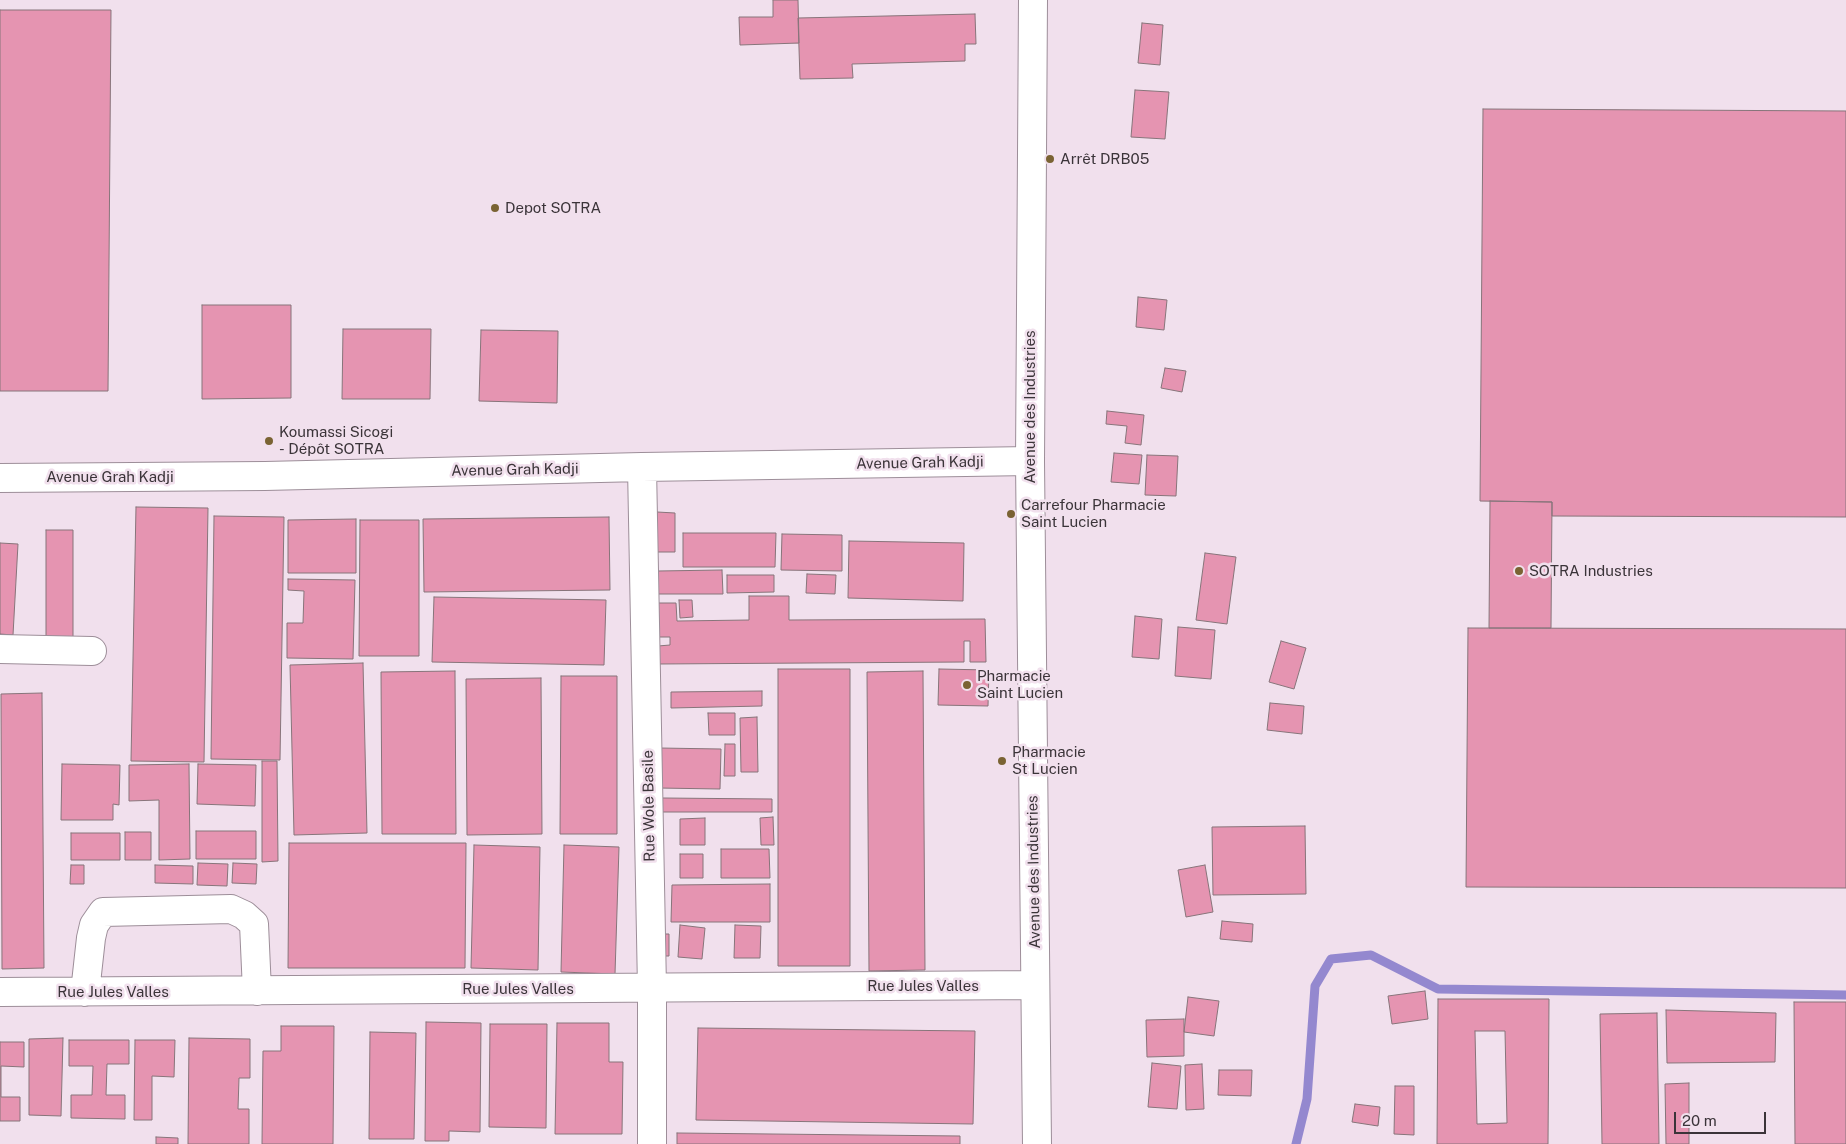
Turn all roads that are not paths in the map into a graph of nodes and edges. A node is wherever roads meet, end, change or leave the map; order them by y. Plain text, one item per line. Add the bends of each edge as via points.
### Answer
1 (1033, 0) edge
2 (1030, 462) junction
3 (642, 467) junction
4 (0, 478) edge
5 (0, 649) edge
6 (92, 651) dead end
7 (1035, 985) junction
8 (652, 988) junction
9 (257, 991) junction
10 (0, 992) edge
11 (85, 992) junction
12 (652, 1144) edge
13 (1037, 1144) edge

1 - 2 street, Avenue des Industries
2 - 3 street, Avenue Grah Kadji
2 - 7 street, Avenue des Industries
3 - 4 street, Avenue Grah Kadji via 265,476
3 - 8 street, Rue Wole Basile
5 - 6 street
7 - 8 street, Rue Jules Valles
7 - 13 street, Avenue des Industries
8 - 9 street, Rue Jules Valles
8 - 12 street, Rue Wole Basile
9 - 11 street, Rue Jules Valles
9 - 11 street via 254,924 231,909 103,912 94,925 91,938
10 - 11 street, Rue Jules Valles

